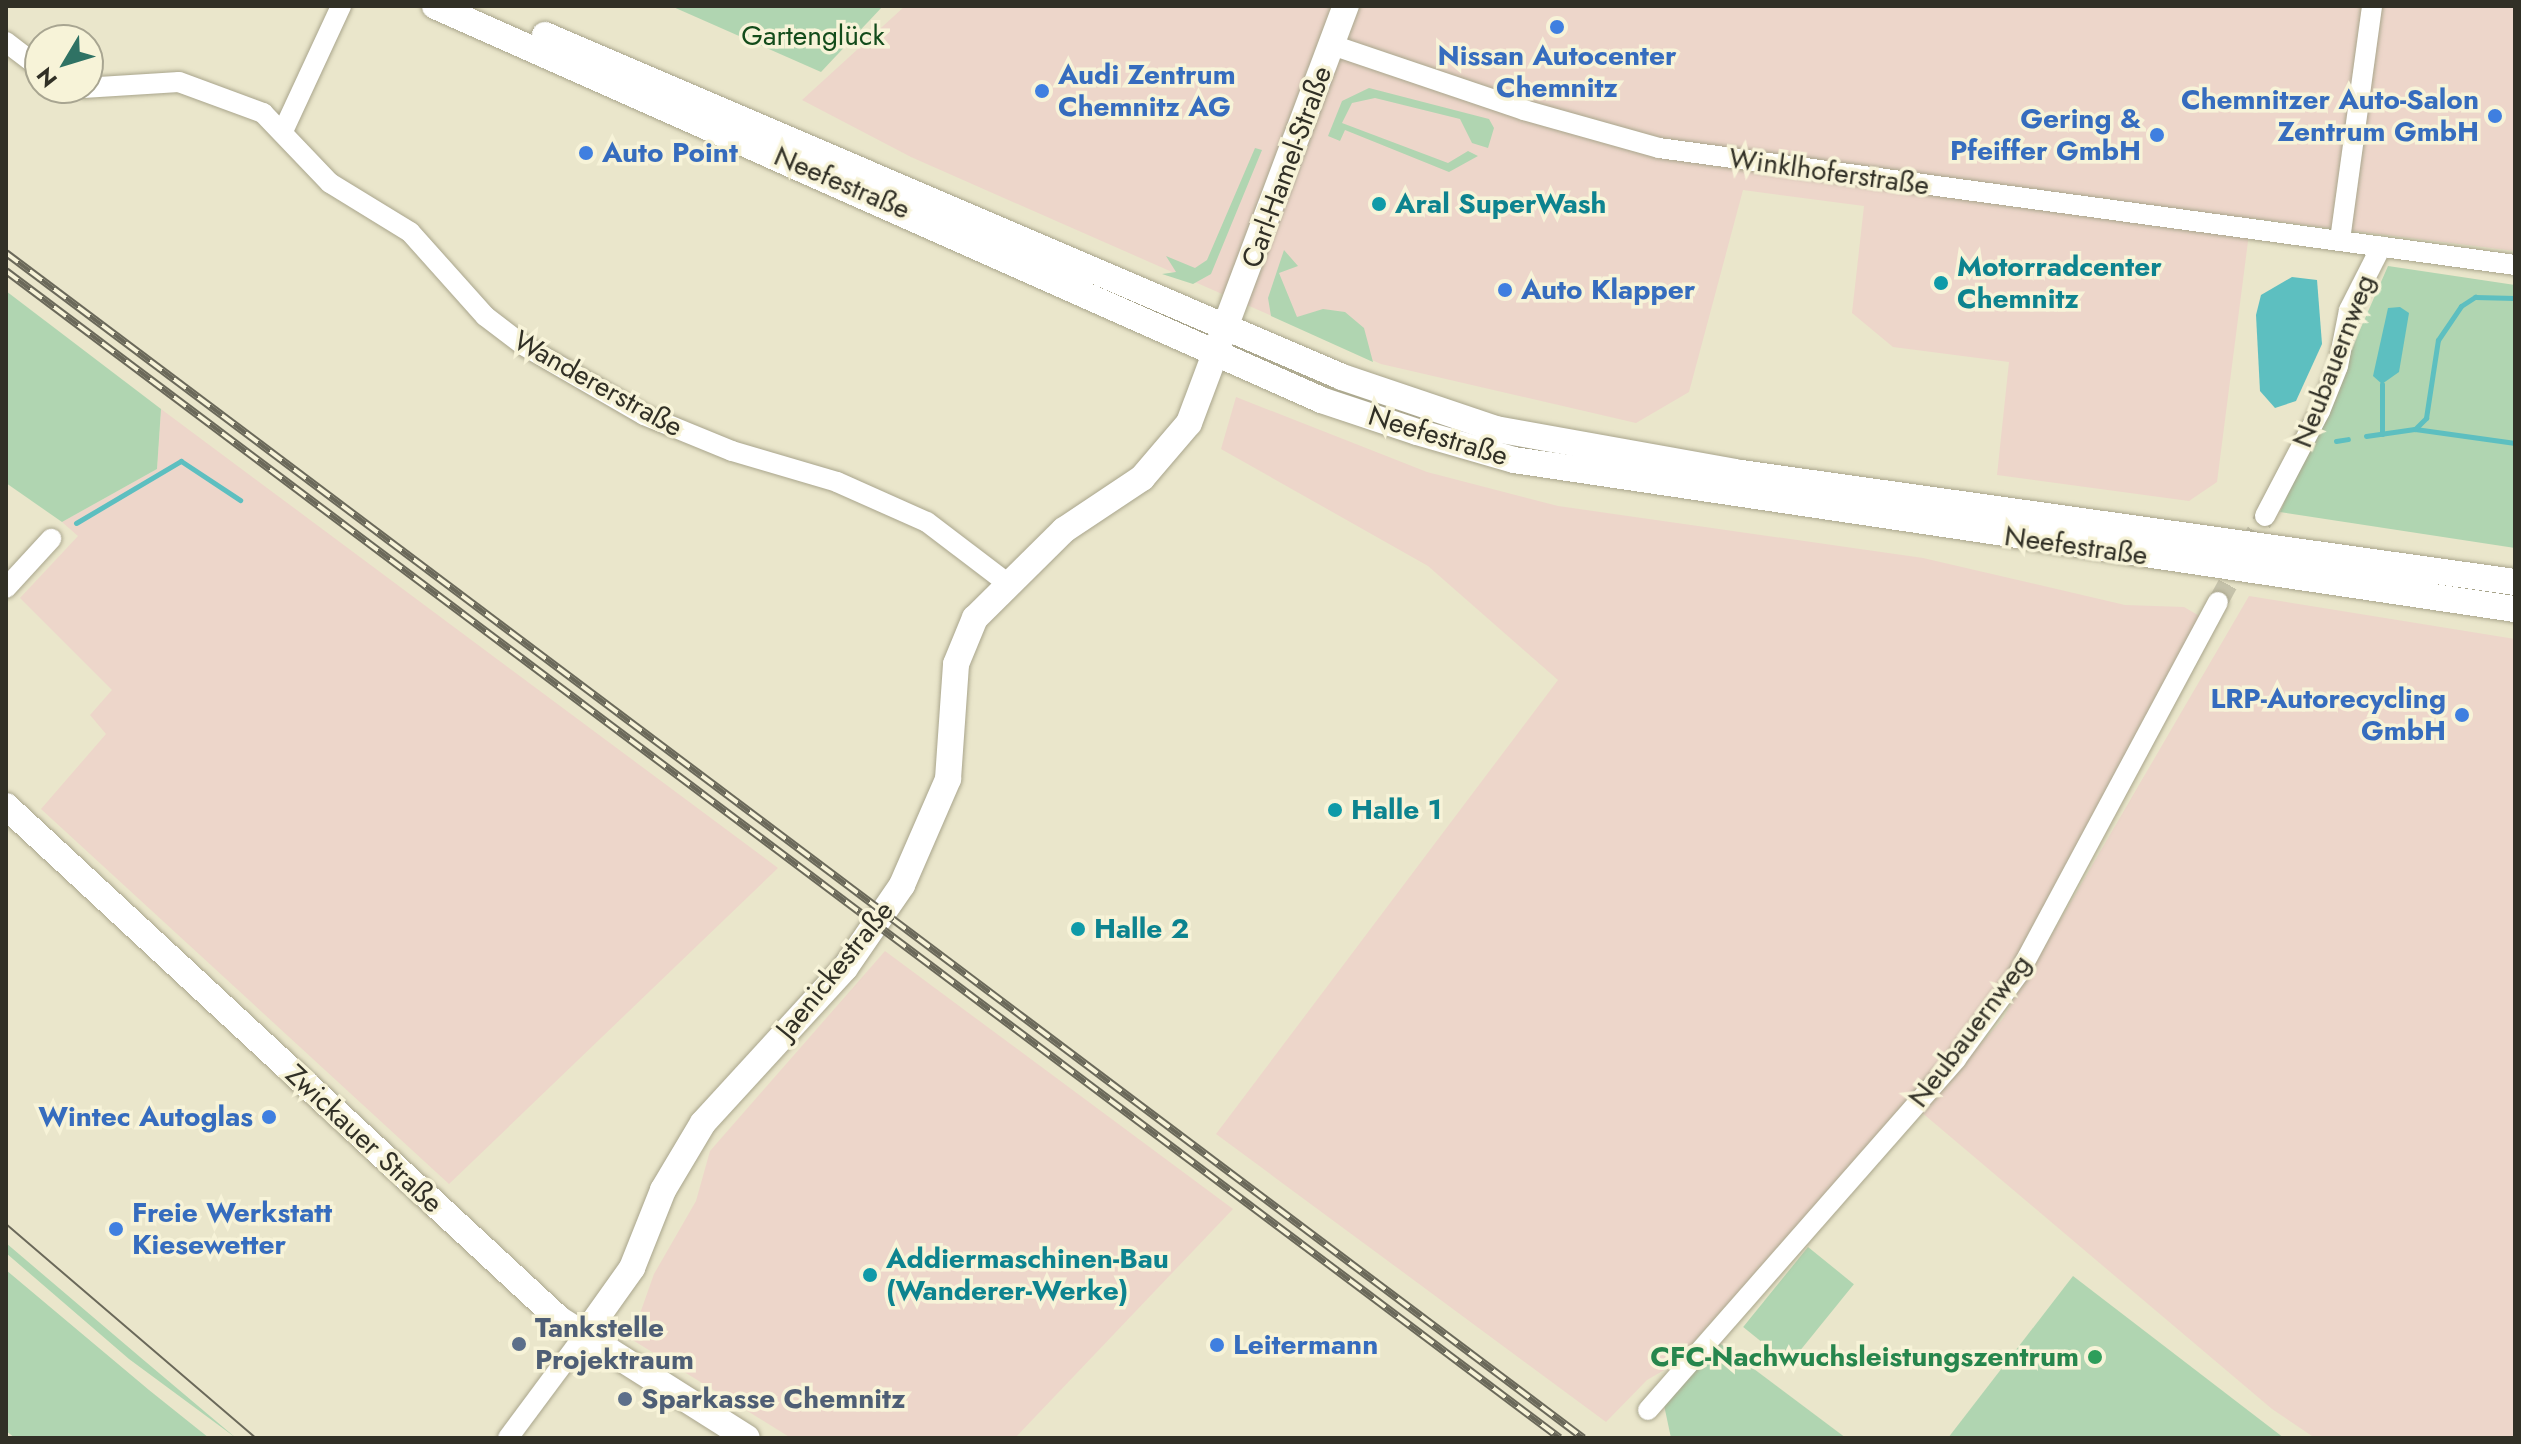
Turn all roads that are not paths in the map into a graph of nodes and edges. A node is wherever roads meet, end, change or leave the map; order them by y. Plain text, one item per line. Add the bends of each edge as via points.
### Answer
1 (341, 6) edge
2 (435, 6) edge
3 (480, 6) edge
4 (1346, 6) edge
5 (2372, 6) edge
6 (6, 42) edge
7 (1332, 45) junction
8 (24, 56) edge
9 (104, 87) edge
10 (284, 129) junction
11 (2340, 240) junction
12 (2381, 247) junction
13 (2515, 265) edge
14 (1222, 340) junction
15 (2265, 516) tunnel mouth
16 (51, 539) dead end
17 (2515, 582) edge
18 (1007, 583) junction
19 (6, 588) edge
20 (2218, 602) tunnel mouth
21 (2515, 609) edge
22 (6, 806) edge
23 (583, 1337) junction
24 (1648, 1410) dead end
25 (508, 1438) edge
26 (747, 1438) edge

1 - 10 street
2 - 14 main road, Neefestraße
3 - 14 main road, Neefestraße
4 - 7 main road, Carl-Hamel-Straße
5 - 11 street
6 - 8 street
7 - 11 street, Winklhoferstraße via 1511,106 1659,148
7 - 14 main road, Carl-Hamel-Straße
9 - 10 street via 179,82 246,105
10 - 18 street, Wandererstraße via 318,173 410,232 485,316 523,345 644,415 732,451 837,482 927,522
11 - 12 street, Winklhoferstraße
12 - 13 street, Winklhoferstraße
12 - 15 street, Neubauernweg via 2349,310 2338,366 2320,411
14 - 17 main road, Neefestraße via 1549,439 1734,472
14 - 18 main road, Jaenickestraße via 1189,423 1156,464 1064,530
14 - 21 main road, Neefestraße via 1321,400 1514,460
16 - 19 street
18 - 23 main road, Jaenickestraße via 975,618 960,650 948,779 902,885 845,968 703,1123 663,1190 632,1268
20 - 24 street, Neubauernweg via 2019,973 1956,1059
22 - 23 main road, Zwickauer Straße
23 - 25 street
23 - 26 main road, Zwickauer Straße

